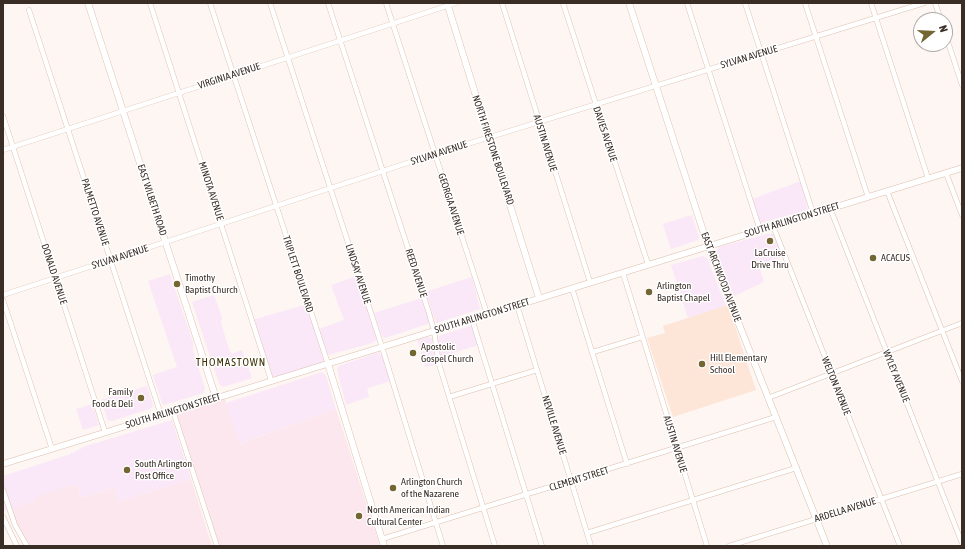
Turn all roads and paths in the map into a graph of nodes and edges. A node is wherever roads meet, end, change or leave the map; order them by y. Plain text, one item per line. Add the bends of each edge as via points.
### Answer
1 (88, 3) edge
2 (150, 3) edge
3 (210, 3) edge
4 (270, 3) edge
5 (328, 3) edge
6 (386, 3) edge
7 (456, 3) edge
8 (502, 3) edge
9 (563, 3) edge
10 (629, 3) edge
11 (687, 3) edge
12 (745, 3) edge
13 (805, 3) edge
14 (871, 3) edge
15 (924, 3) edge
16 (447, 4) edge
17 (29, 10) dead end
18 (876, 18) junction
19 (392, 23) junction
20 (816, 36) junction
21 (340, 40) junction
22 (951, 52) edge
23 (761, 53) junction
24 (287, 57) junction
25 (708, 69) junction
26 (233, 75) junction
27 (656, 85) junction
28 (962, 85) edge
29 (179, 93) junction
30 (596, 104) junction
31 (123, 111) junction
32 (3, 116) edge
33 (539, 121) junction
34 (68, 129) junction
35 (489, 137) junction
36 (13, 146) junction
37 (3, 150) edge
38 (435, 154) junction
39 (962, 168) edge
40 (382, 171) junction
41 (946, 173) junction
42 (928, 178) junction
43 (330, 188) junction
44 (887, 191) junction
45 (868, 197) junction
46 (276, 206) junction
47 (830, 208) junction
48 (813, 213) junction
49 (962, 216) edge
50 (222, 224) junction
51 (773, 226) junction
52 (760, 230) junction
53 (166, 242) junction
54 (708, 246) junction
55 (110, 260) junction
56 (648, 264) junction
57 (623, 273) junction
58 (55, 278) junction
59 (590, 282) junction
60 (572, 288) junction
61 (3, 295) edge
62 (539, 298) junction
63 (3, 300) edge
64 (517, 305) junction
65 (487, 314) junction
66 (472, 319) junction
67 (962, 323) edge
68 (434, 331) junction
69 (942, 331) junction
70 (642, 337) junction
71 (382, 347) junction
72 (593, 352) junction
73 (886, 352) junction
74 (328, 364) junction
75 (537, 370) junction
76 (831, 373) junction
77 (271, 380) junction
78 (962, 382) edge
79 (492, 383) junction
80 (449, 397) junction
81 (216, 398) junction
82 (768, 398) junction
83 (173, 411) junction
84 (161, 415) junction
85 (776, 417) junction
86 (105, 432) junction
87 (677, 448) junction
88 (52, 449) junction
89 (3, 464) edge
90 (628, 464) junction
91 (796, 468) junction
92 (962, 474) edge
93 (571, 481) junction
94 (938, 482) junction
95 (3, 490) edge
96 (527, 495) junction
97 (881, 499) junction
98 (693, 500) junction
99 (483, 508) junction
100 (3, 517) edge
101 (816, 519) junction
102 (436, 523) junction
103 (587, 533) junction
104 (382, 539) junction
105 (962, 543) edge
106 (17, 546) edge
107 (27, 546) edge
108 (217, 546) edge
109 (384, 546) edge
110 (443, 546) edge
111 (495, 546) edge
112 (542, 546) edge
113 (591, 546) edge
114 (707, 546) edge
115 (729, 546) edge
116 (827, 546) edge
117 (900, 546) edge

1 - 31 main road, EAST WILBETH ROAD
2 - 29 street, MINOTA AVENUE
3 - 26 street, TRIPLETT BOULEVARD
4 - 24 street, LINDSAY AVENUE
5 - 21 street, REED AVENUE
6 - 19 street, GEORGIA AVENUE
7 - 16 street, VIRGINIA AVENUE
8 - 33 street, AUSTIN AVENUE
9 - 30 street, DAVIES AVENUE
10 - 27 main road, EAST ARCHWOOD AVENUE
11 - 25 street
12 - 23 street
13 - 20 street
14 - 18 street
15 - 18 street, SYLVAN AVENUE
16 - 19 street, VIRGINIA AVENUE
16 - 35 main road, NORTH FIRESTONE BOULEVARD
17 - 34 street, PALMETTO AVENUE
18 - 20 street, SYLVAN AVENUE
18 - 42 street
19 - 21 street, VIRGINIA AVENUE
19 - 38 street, GEORGIA AVENUE
20 - 23 street, SYLVAN AVENUE
20 - 45 street
21 - 24 street, VIRGINIA AVENUE
21 - 40 street, REED AVENUE
22 - 28 street
23 - 25 street, SYLVAN AVENUE
23 - 48 street
24 - 26 street, VIRGINIA AVENUE
24 - 43 street, LINDSAY AVENUE
25 - 27 street, SYLVAN AVENUE
25 - 52 street
26 - 29 street, VIRGINIA AVENUE
26 - 46 street, TRIPLETT BOULEVARD
27 - 30 street, SYLVAN AVENUE
27 - 54 main road, EAST ARCHWOOD AVENUE
29 - 31 street, VIRGINIA AVENUE
29 - 50 street, MINOTA AVENUE
30 - 33 street, SYLVAN AVENUE
30 - 56 street, DAVIES AVENUE
31 - 34 street, VIRGINIA AVENUE
31 - 53 main road, EAST WILBETH ROAD
32 - 36 street, DONALD AVENUE
33 - 35 street, SYLVAN AVENUE
33 - 59 street, AUSTIN AVENUE
34 - 36 street, VIRGINIA AVENUE
34 - 55 street, PALMETTO AVENUE
35 - 38 street, SYLVAN AVENUE
35 - 62 main road, NORTH FIRESTONE BOULEVARD
36 - 37 street, VIRGINIA AVENUE
36 - 58 street, DONALD AVENUE
38 - 40 street, SYLVAN AVENUE
38 - 65 street, GEORGIA AVENUE
39 - 41 main road, SOUTH ARLINGTON STREET
40 - 43 street, SYLVAN AVENUE
40 - 68 street, REED AVENUE
41 - 42 main road, SOUTH ARLINGTON STREET
41 - 49 street
42 - 44 main road, SOUTH ARLINGTON STREET
43 - 46 street, SYLVAN AVENUE
43 - 71 street, LINDSAY AVENUE
44 - 45 main road, SOUTH ARLINGTON STREET
44 - 69 street
45 - 47 main road, SOUTH ARLINGTON STREET
46 - 50 street, SYLVAN AVENUE
46 - 74 street, TRIPLETT BOULEVARD
47 - 48 main road, SOUTH ARLINGTON STREET
47 - 73 street, WYLEY AVENUE
48 - 51 main road, SOUTH ARLINGTON STREET
50 - 53 street, SYLVAN AVENUE
50 - 77 street, MINOTA AVENUE
51 - 52 main road, SOUTH ARLINGTON STREET
51 - 76 street, WELTON AVENUE
52 - 54 main road, SOUTH ARLINGTON STREET
53 - 55 street, SYLVAN AVENUE
53 - 81 main road, EAST WILBETH ROAD
54 - 56 main road, SOUTH ARLINGTON STREET
54 - 82 main road, EAST ARCHWOOD AVENUE
55 - 58 street, SYLVAN AVENUE
55 - 84 street, PALMETTO AVENUE
56 - 57 main road, SOUTH ARLINGTON STREET
57 - 59 main road, SOUTH ARLINGTON STREET
57 - 70 street, AUSTIN AVENUE
58 - 61 street, SYLVAN AVENUE
58 - 86 street, DONALD AVENUE
59 - 60 main road, SOUTH ARLINGTON STREET
60 - 62 main road, SOUTH ARLINGTON STREET
60 - 72 street
62 - 64 main road, SOUTH ARLINGTON STREET
63 - 88 street
64 - 65 main road, SOUTH ARLINGTON STREET
64 - 75 street, NEVILLE AVENUE
65 - 66 main road, SOUTH ARLINGTON STREET
66 - 68 main road, SOUTH ARLINGTON STREET
66 - 79 street
67 - 69 street
68 - 71 main road, SOUTH ARLINGTON STREET
68 - 80 street, REED AVENUE via 439,364
69 - 73 street
69 - 78 street
70 - 72 street
70 - 87 street, AUSTIN AVENUE
71 - 74 main road, SOUTH ARLINGTON STREET
71 - 102 street, LINDSAY AVENUE
72 - 90 street
73 - 76 street
73 - 94 street, WYLEY AVENUE
74 - 77 main road, SOUTH ARLINGTON STREET
74 - 104 main road, TRIPLETT BOULEVARD
75 - 79 street
75 - 93 street, NEVILLE AVENUE
76 - 82 street
76 - 97 street, WELTON AVENUE
77 - 81 main road, SOUTH ARLINGTON STREET
79 - 80 street
79 - 96 street
80 - 99 street, REED AVENUE
81 - 83 main road, SOUTH ARLINGTON STREET
82 - 85 main road, EAST ARCHWOOD AVENUE
83 - 84 main road, SOUTH ARLINGTON STREET
83 - 108 street
84 - 86 main road, SOUTH ARLINGTON STREET
85 - 87 street, CLEMENT STREET
85 - 91 main road, EAST ARCHWOOD AVENUE
86 - 88 main road, SOUTH ARLINGTON STREET
87 - 90 street, CLEMENT STREET
87 - 98 street, AUSTIN AVENUE
88 - 89 main road, SOUTH ARLINGTON STREET
90 - 93 street, CLEMENT STREET
91 - 98 street
91 - 101 main road, EAST ARCHWOOD AVENUE
92 - 94 street, ARDELLA AVENUE
93 - 96 street, CLEMENT STREET
93 - 103 street, NEVILLE AVENUE
94 - 97 street, ARDELLA AVENUE
94 - 105 street, WYLEY AVENUE
95 - 107 street via 15,525
96 - 99 street, CLEMENT STREET
96 - 112 street
97 - 101 street, ARDELLA AVENUE
97 - 117 street, WELTON AVENUE
98 - 103 street
98 - 114 street, AUSTIN AVENUE
99 - 102 street, CLEMENT STREET
99 - 111 street, REED AVENUE
100 - 106 street
101 - 115 street, ARDELLA AVENUE
101 - 116 main road, EAST ARCHWOOD AVENUE
102 - 104 street, CLEMENT STREET
102 - 110 street, LINDSAY AVENUE
103 - 113 street, NEVILLE AVENUE
104 - 109 main road, TRIPLETT BOULEVARD

